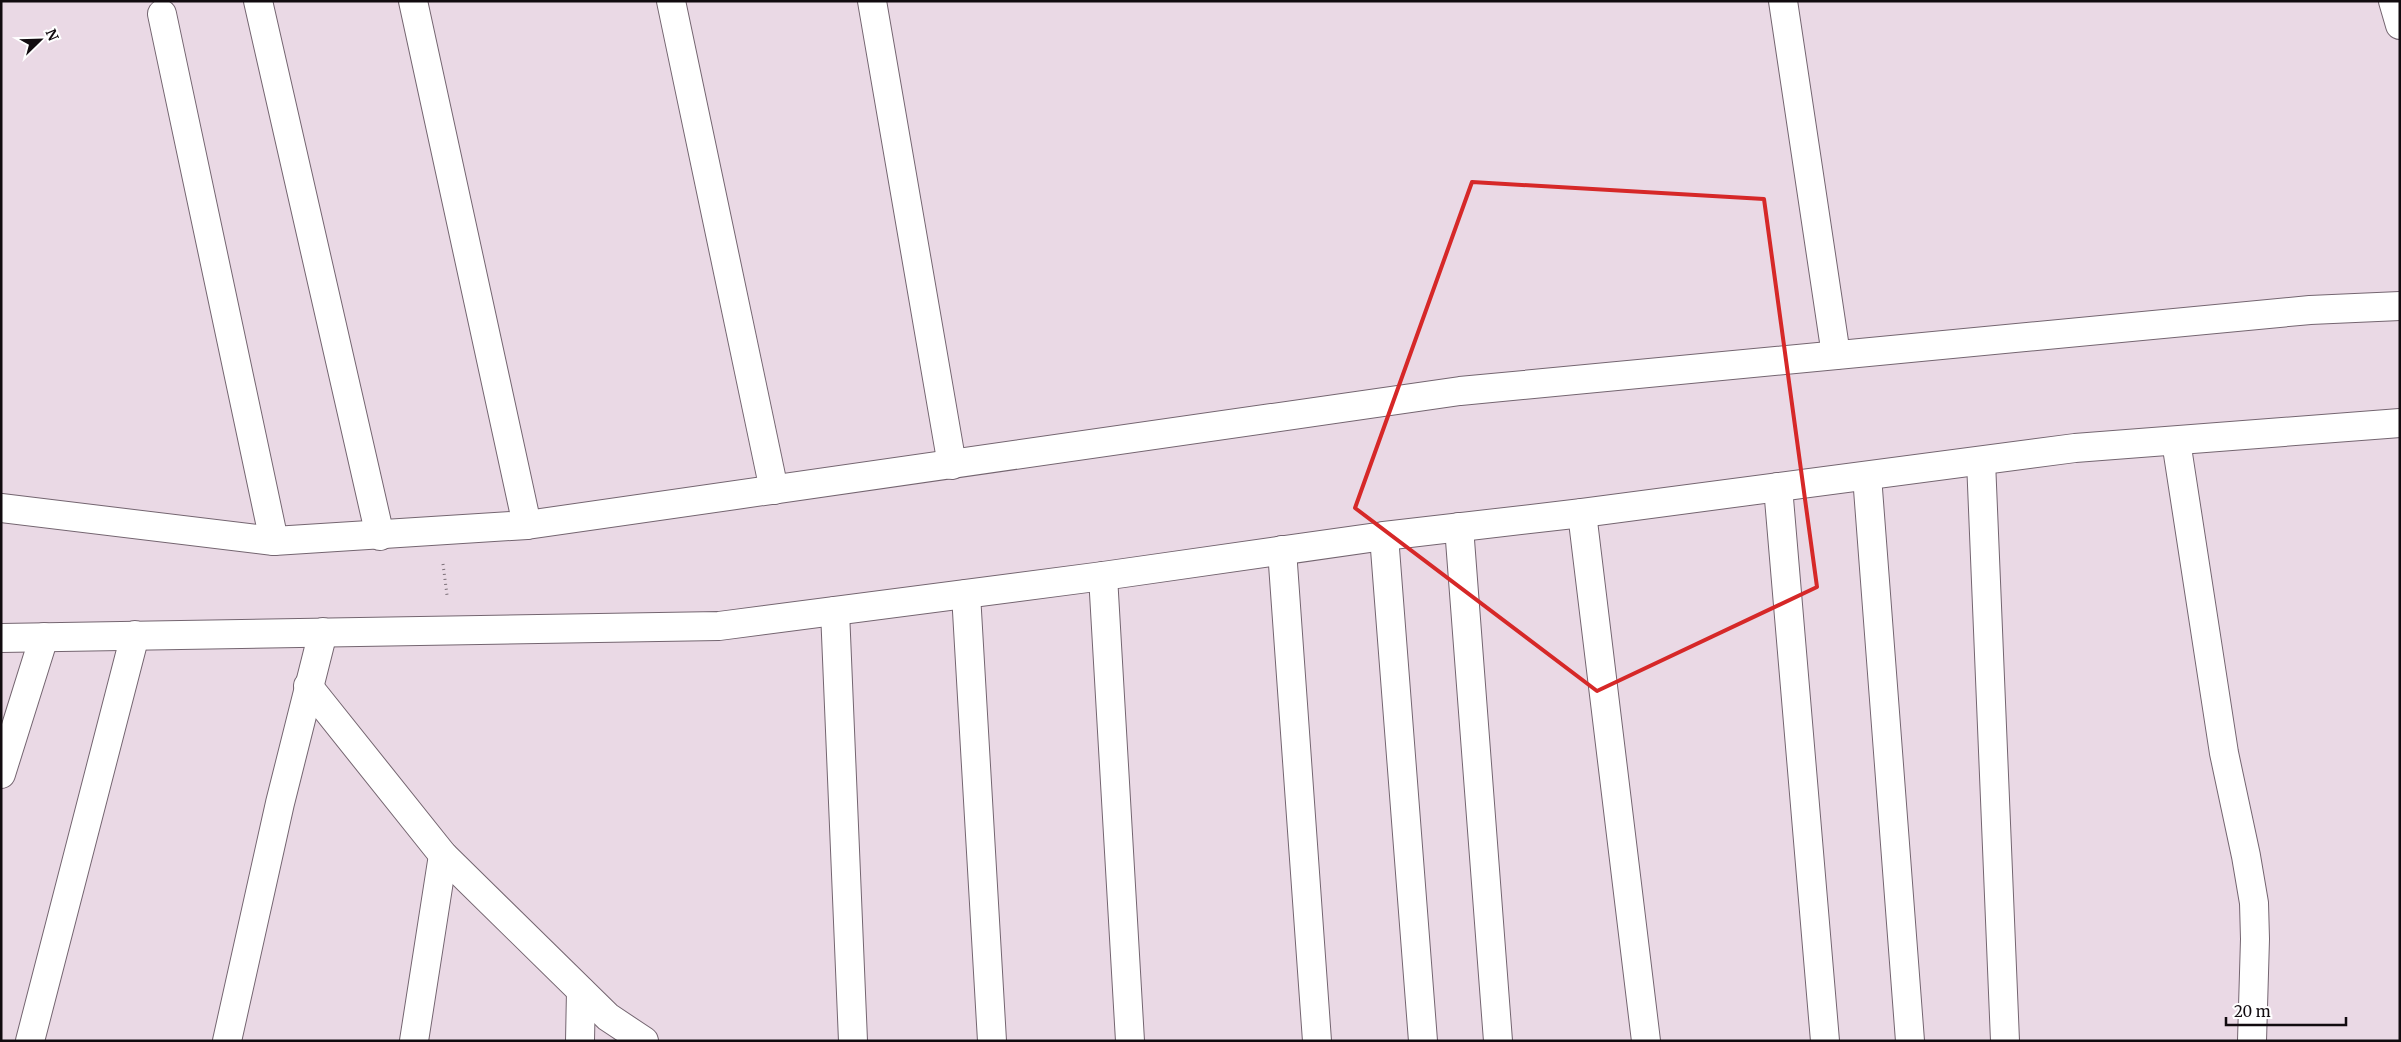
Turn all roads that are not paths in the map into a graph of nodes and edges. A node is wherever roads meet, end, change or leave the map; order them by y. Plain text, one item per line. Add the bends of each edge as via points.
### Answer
1 (258, 1) edge
2 (413, 1) edge
3 (672, 1) edge
4 (872, 1) edge
5 (1783, 1) edge
6 (162, 14) dead end
7 (2400, 306) edge
8 (1836, 355) junction
9 (2400, 423) edge
10 (2176, 440) junction
11 (1981, 461) junction
12 (952, 465) junction
13 (1867, 476) junction
14 (1778, 487) junction
15 (774, 490) junction
16 (1, 508) edge
17 (1582, 513) junction
18 (527, 525) junction
19 (1459, 527) junction
20 (380, 536) junction
21 (1384, 536) junction
22 (274, 542) junction
23 (1282, 550) junction
24 (1103, 576) junction
25 (966, 594) junction
26 (835, 611) junction
27 (323, 632) junction
28 (135, 635) junction
29 (44, 637) junction
30 (1, 638) edge
31 (308, 686) junction
32 (1, 774) edge
33 (443, 855) junction
34 (581, 991) junction
35 (30, 1041) edge
36 (227, 1041) edge
37 (414, 1041) edge
38 (580, 1041) edge
39 (644, 1041) edge
40 (853, 1041) edge
41 (992, 1041) edge
42 (1130, 1041) edge
43 (1317, 1041) edge
44 (1423, 1041) edge
45 (1498, 1041) edge
46 (1646, 1041) edge
47 (1825, 1041) edge
48 (1910, 1041) edge
49 (2005, 1041) edge
50 (2252, 1041) edge

1 - 20 street
2 - 18 street
3 - 15 street
4 - 12 street
5 - 8 street
6 - 22 street
7 - 8 street via 2310,310
8 - 12 street via 1460,391
9 - 10 street
10 - 11 street via 2075,448
10 - 50 street via 2224,753 2254,903
11 - 13 street
11 - 49 street
12 - 15 street
13 - 14 street
13 - 48 street
14 - 17 street
14 - 47 street
15 - 18 street
16 - 22 street
17 - 19 street
17 - 46 street
18 - 20 street
19 - 21 street
19 - 45 street
20 - 22 street
21 - 23 street
21 - 44 street
23 - 24 street
23 - 43 street
24 - 25 street
24 - 42 street
25 - 26 street
25 - 41 street
26 - 27 street via 719,626
26 - 40 street
27 - 28 street
27 - 31 street
28 - 29 street
28 - 35 street
29 - 30 street
29 - 32 street
31 - 33 street
31 - 36 street
33 - 34 street
33 - 37 street
34 - 38 street
34 - 39 street via 608,1018

